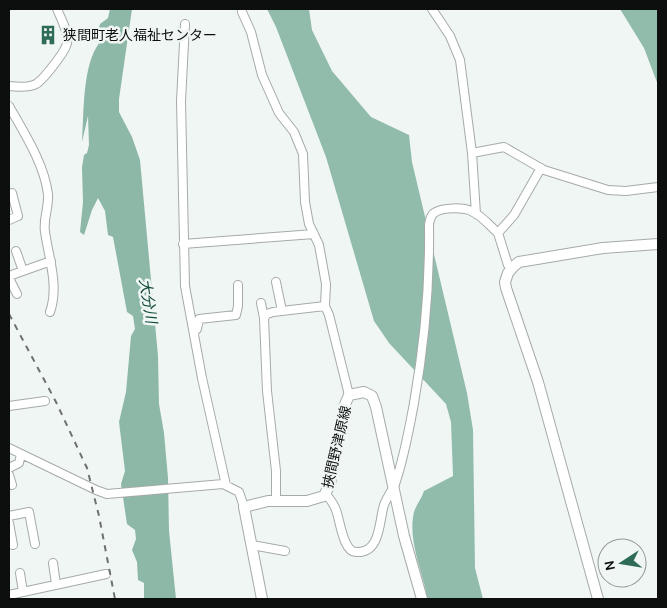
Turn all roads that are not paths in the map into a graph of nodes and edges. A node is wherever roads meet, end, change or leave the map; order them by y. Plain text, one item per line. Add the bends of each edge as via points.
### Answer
1 (57, 9) edge
2 (432, 9) edge
3 (242, 12) dead end
4 (185, 24) dead end
5 (9, 86) edge
6 (9, 106) edge
7 (472, 153) junction
8 (541, 168) junction
9 (658, 187) edge
10 (12, 193) dead end
11 (476, 214) junction
12 (9, 220) edge
13 (498, 233) junction
14 (314, 234) junction
15 (184, 244) junction
16 (658, 244) edge
17 (16, 251) dead end
18 (51, 261) junction
19 (512, 268) junction
20 (24, 271) junction
21 (9, 277) edge
22 (276, 282) dead end
23 (238, 285) dead end
24 (17, 294) dead end
25 (262, 303) dead end
26 (324, 306) junction
27 (282, 311) junction
28 (50, 312) dead end
29 (264, 318) junction
30 (194, 332) junction
31 (349, 395) junction
32 (46, 400) dead end
33 (9, 406) edge
34 (9, 448) edge
35 (21, 454) junction
36 (9, 468) edge
37 (9, 474) edge
38 (12, 485) dead end
39 (226, 485) junction
40 (394, 485) junction
41 (326, 494) junction
42 (276, 501) junction
43 (244, 507) junction
44 (9, 516) edge
45 (9, 523) edge
46 (35, 544) dead end
47 (13, 546) dead end
48 (252, 546) junction
49 (286, 551) dead end
50 (53, 562) dead end
51 (20, 573) dead end
52 (106, 574) dead end
53 (56, 584) junction
54 (23, 592) junction
55 (9, 595) edge
56 (262, 599) edge
57 (422, 599) edge
58 (598, 599) edge

1 - 5 street via 66,31 65,50 37,83
2 - 7 street via 450,36 460,60
3 - 14 street via 251,32 262,75 303,154 305,202
4 - 15 street via 181,100
6 - 18 street via 36,158 48,192 43,219
7 - 8 street via 504,147
7 - 11 street
8 - 9 street via 612,191
8 - 13 street via 514,215
10 - 12 street via 18,216
11 - 13 street
11 - 40 street via 461,209 434,213 431,217 421,364 409,431
13 - 19 street via 508,265
14 - 15 street
14 - 26 street via 323,262
15 - 30 street via 185,286
16 - 19 main road via 612,247 519,262
17 - 20 street
18 - 20 street
18 - 28 street via 54,294
19 - 58 main road via 506,279 506,288 538,382
20 - 21 street
21 - 24 street
22 - 27 street
23 - 30 street via 236,315 199,320
25 - 29 street
26 - 27 street
26 - 31 street
27 - 29 street via 267,314
29 - 42 street
30 - 39 street
31 - 40 main road, 挾間野津原線 via 364,392 375,401
31 - 41 main road, 挾間野津原線
32 - 33 street
34 - 35 street
35 - 36 street via 19,464
35 - 39 street via 107,494
37 - 38 street
39 - 43 street via 239,492
40 - 41 street via 383,508 376,539 368,549 360,552 353,552 345,542 336,510
40 - 57 main road, 挾間野津原線
41 - 42 main road, 挾間野津原線 via 311,501
42 - 43 main road, 挾間野津原線
43 - 48 main road
44 - 46 street via 29,512
45 - 47 street
48 - 49 street
48 - 56 main road
50 - 53 street
51 - 54 street
52 - 53 street
53 - 54 street
54 - 55 street

